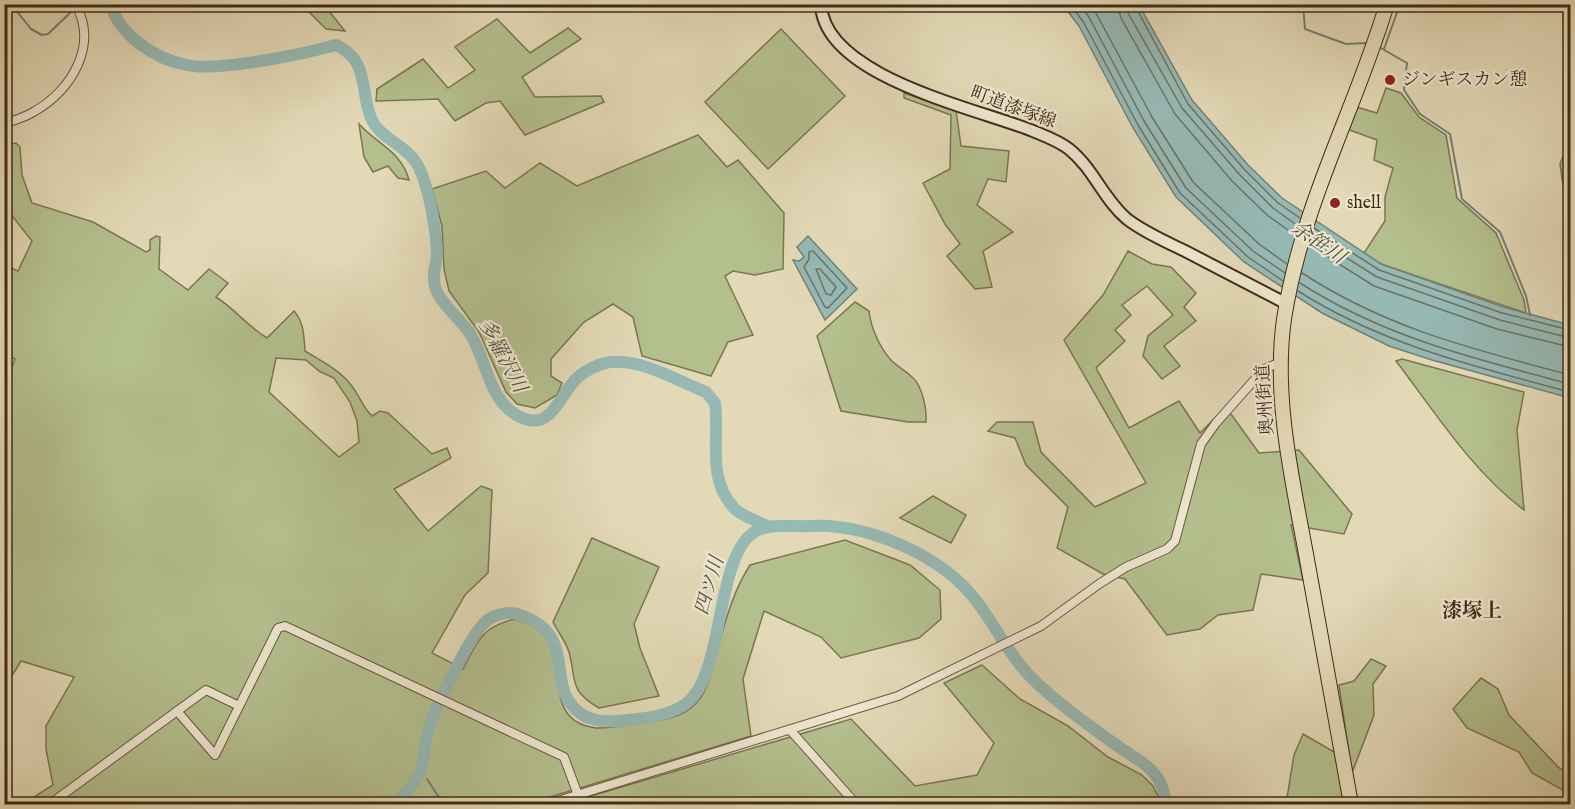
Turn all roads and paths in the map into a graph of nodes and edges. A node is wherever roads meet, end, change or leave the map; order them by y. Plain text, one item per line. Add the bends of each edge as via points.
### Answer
1 (75, 4) edge
2 (821, 4) edge
3 (1387, 4) edge
4 (4, 124) edge
5 (1288, 298) junction
6 (1281, 362) junction
7 (239, 706) junction
8 (177, 711) junction
9 (791, 731) junction
10 (578, 795) junction
11 (50, 804) edge
12 (548, 804) edge
13 (856, 804) edge
14 (1351, 804) edge

1 - 4 street via 86,33 82,60 76,71 36,111
2 - 5 street, 町道漆塚線 via 831,33 867,68 892,81 1060,143 1078,158 1127,219 1152,235
3 - 5 highway, 奥州街道 via 1308,215
5 - 6 highway, 奥州街道
6 - 9 street via 1264,369 1201,444 1174,541 1167,549 1126,567 1025,634 986,654 898,696
6 - 14 highway, 奥州街道 via 1289,462
7 - 8 street via 206,690
7 - 8 street via 215,755
7 - 10 street via 281,625 564,757
8 - 11 street
9 - 10 street
9 - 13 street
10 - 12 street

